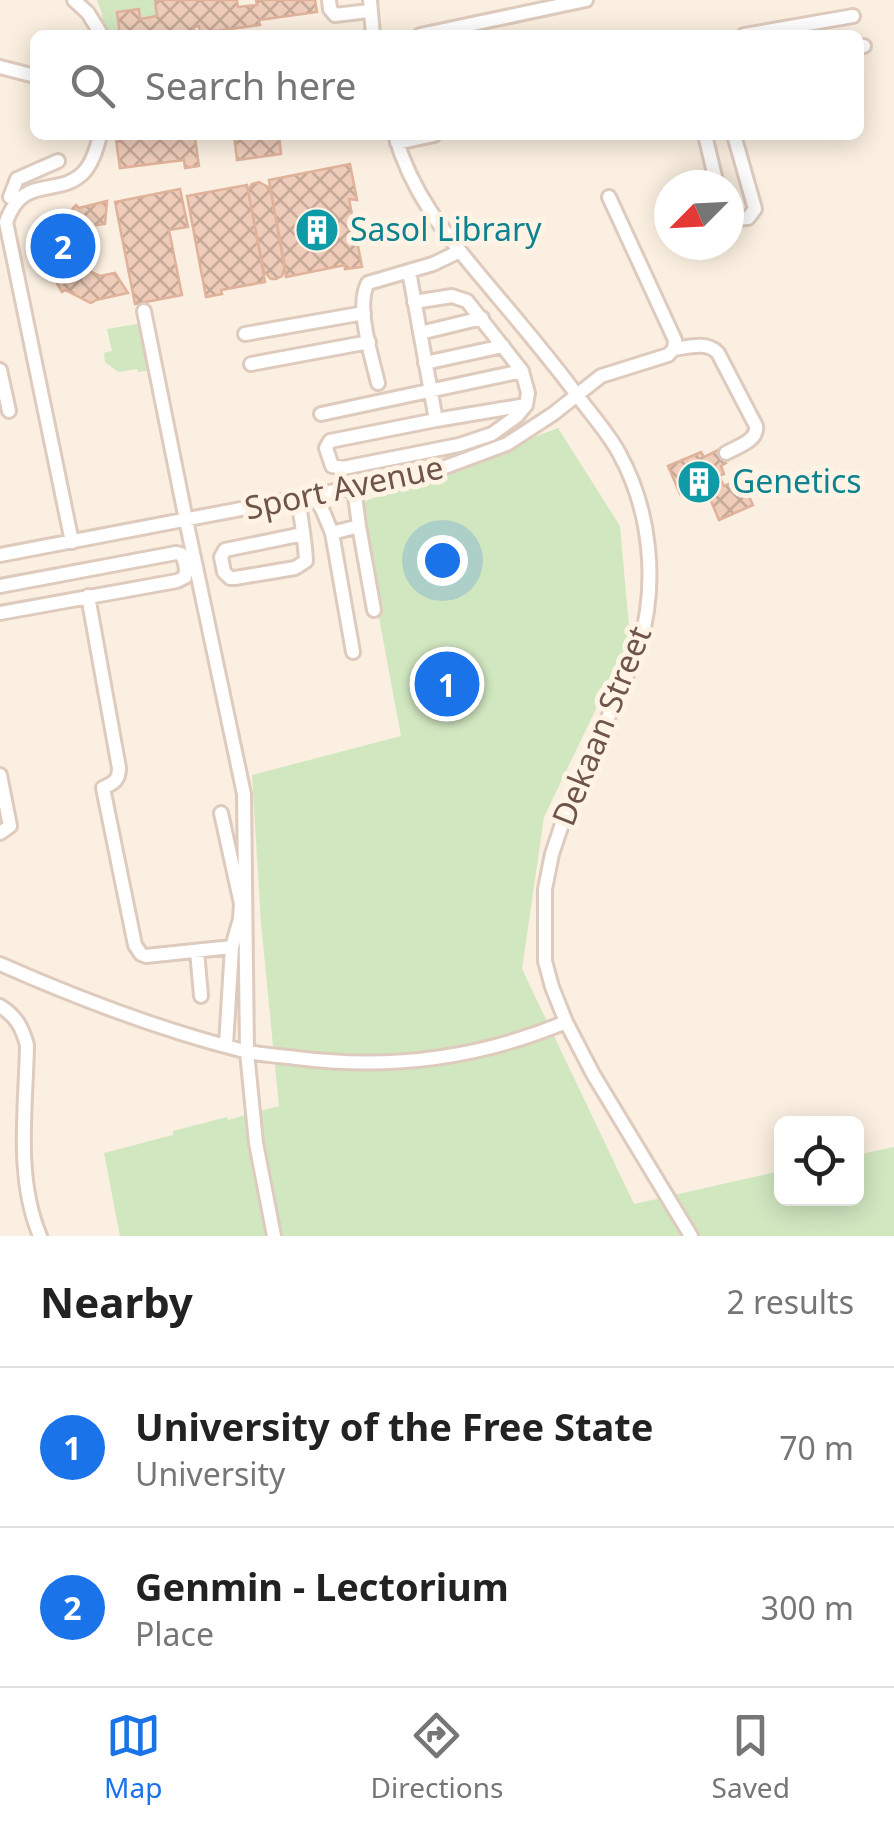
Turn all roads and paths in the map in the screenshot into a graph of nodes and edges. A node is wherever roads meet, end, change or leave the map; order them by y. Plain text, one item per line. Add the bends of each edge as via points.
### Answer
1 (74, 0) edge
2 (90, 0) edge
3 (328, 0) edge
4 (586, 0) edge
5 (369, 5) edge
6 (852, 16) dead end
7 (99, 30) edge
8 (100, 30) edge
9 (372, 30) edge
10 (444, 30) edge
11 (772, 30) edge
12 (0, 67) edge
13 (30, 75) edge
14 (98, 140) edge
15 (396, 140) edge
16 (706, 140) edge
17 (735, 140) edge
18 (58, 160) dead end
19 (714, 170) edge
20 (744, 170) edge
21 (744, 170) edge
22 (11, 197) edge
23 (610, 197) dead end
24 (744, 218) edge
25 (5, 245) edge
26 (460, 252) junction
27 (408, 271) junction
28 (414, 302) junction
29 (144, 311) dead end
30 (364, 313) junction
31 (482, 318) junction
32 (420, 333) junction
33 (244, 334) dead end
34 (369, 342) junction
35 (502, 346) junction
36 (674, 349) junction
37 (425, 363) junction
38 (250, 364) dead end
39 (522, 371) junction
40 (1, 377) edge
41 (378, 383) dead end
42 (430, 391) junction
43 (577, 396) junction
44 (526, 404) junction
45 (10, 411) dead end
46 (322, 414) dead end
47 (436, 420) junction
48 (726, 453) dead end
49 (354, 488) junction
50 (313, 496) junction
51 (298, 498) junction
52 (186, 520) junction
53 (359, 526) junction
54 (332, 533) junction
55 (303, 534) junction
56 (72, 542) junction
57 (0, 555) edge
58 (100, 568) junction
59 (0, 586) edge
60 (104, 593) junction
61 (88, 596) junction
62 (374, 610) dead end
63 (0, 613) edge
64 (353, 652) dead end
65 (0, 775) edge
66 (221, 814) dead end
67 (0, 834) edge
68 (232, 947) junction
69 (198, 951) junction
70 (0, 964) edge
71 (202, 996) dead end
72 (0, 1006) edge
73 (566, 1022) junction
74 (226, 1045) junction
75 (247, 1052) junction
76 (40, 1236) edge
77 (274, 1236) edge
78 (691, 1236) edge

1 - 7 street
2 - 8 street
3 - 5 street via 336,15
4 - 10 street
5 - 9 street
6 - 11 street
12 - 13 street
14 - 22 street via 77,178
15 - 26 street, Dekaan Street via 420,198
16 - 19 street
17 - 20 street
18 - 22 street via 16,179
21 - 24 street via 755,209
22 - 25 street
23 - 36 street
25 - 56 street
26 - 27 street
26 - 43 street, Dekaan Street
27 - 28 street
27 - 30 street via 368,284
28 - 31 street via 459,297
28 - 32 street
29 - 52 street
30 - 33 street
30 - 34 street
31 - 32 street
31 - 35 street
32 - 37 street
34 - 38 street
34 - 41 street
35 - 37 street
35 - 39 street
36 - 43 street, Sport Avenue via 601,376
36 - 48 street via 713,348 756,426 753,438
37 - 42 street
39 - 42 street
39 - 44 street
40 - 45 street
42 - 46 street
42 - 47 street
43 - 49 street, Sport Avenue via 506,444 466,461
43 - 73 street, Dekaan Street via 619,453 640,504 649,599 639,647 552,854 545,962
44 - 47 street
44 - 47 street via 492,434 459,444 342,468 329,462 330,441
49 - 50 street, Sport Avenue
49 - 53 street
50 - 51 street, Sport Avenue
50 - 54 street
51 - 52 street, Sport Avenue
51 - 55 street
52 - 56 street, Sport Avenue
52 - 75 street via 244,794
53 - 54 street
53 - 62 street
54 - 64 street
55 - 55 street via 302,565 235,578 224,572 225,550
56 - 57 street, Sport Avenue
58 - 59 street
58 - 60 street
58 - 60 street via 176,553 184,560 181,579
60 - 61 street
61 - 63 street
61 - 69 street via 119,768 116,781 103,788 134,945 146,956
65 - 67 street via 10,826
66 - 68 street via 241,904
68 - 69 street
68 - 74 street
69 - 71 street
70 - 74 street
72 - 76 street via 16,1018 27,1045 24,1178
73 - 75 street via 482,1051 413,1061 341,1064
73 - 78 street, Dekaan Street
74 - 75 street
75 - 77 street

